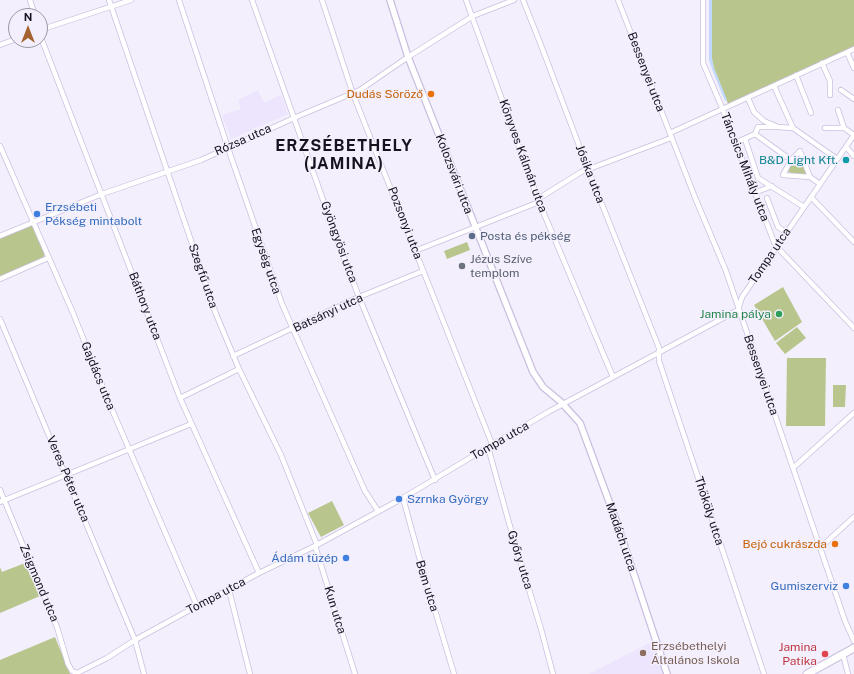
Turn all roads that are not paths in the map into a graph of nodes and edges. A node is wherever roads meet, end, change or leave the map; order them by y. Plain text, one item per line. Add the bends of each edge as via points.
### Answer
1 (109, 0) edge
2 (131, 0) edge
3 (179, 0) edge
4 (252, 0) edge
5 (322, 0) edge
6 (390, 0) edge
7 (466, 0) edge
8 (514, 0) edge
9 (523, 0) edge
10 (618, 0) edge
11 (703, 0) edge
12 (112, 7) junction
13 (473, 16) junction
14 (48, 27) edge
15 (45, 48) edge
16 (854, 49) edge
17 (846, 52) junction
18 (408, 57) junction
19 (822, 64) junction
20 (854, 68) edge
21 (796, 75) junction
22 (774, 86) junction
23 (841, 90) dead end
24 (353, 94) junction
25 (830, 95) dead end
26 (748, 98) junction
27 (854, 99) edge
28 (723, 110) junction
29 (838, 110) dead end
30 (811, 113) dead end
31 (294, 118) junction
32 (765, 124) junction
33 (793, 128) junction
34 (825, 128) dead end
35 (844, 128) junction
36 (754, 134) junction
37 (854, 135) edge
38 (670, 136) junction
39 (745, 139) junction
40 (735, 143) junction
41 (0, 146) edge
42 (846, 147) junction
43 (228, 148) junction
44 (854, 156) edge
45 (837, 159) junction
46 (792, 160) junction
47 (588, 170) junction
48 (168, 171) junction
49 (810, 176) junction
50 (820, 184) junction
51 (772, 186) junction
52 (754, 193) junction
53 (102, 194) junction
54 (811, 197) junction
55 (767, 198) dead end
56 (539, 201) junction
57 (804, 207) junction
58 (33, 223) junction
59 (475, 228) junction
60 (786, 232) junction
61 (0, 236) edge
62 (854, 242) edge
63 (776, 246) junction
64 (415, 251) junction
65 (48, 258) junction
66 (424, 271) junction
67 (0, 279) edge
68 (359, 297) junction
69 (738, 310) junction
70 (0, 319) edge
71 (854, 328) edge
72 (292, 329) junction
73 (659, 350) junction
74 (233, 356) junction
75 (239, 370) junction
76 (613, 377) junction
77 (180, 398) junction
78 (564, 405) junction
79 (854, 413) edge
80 (191, 424) junction
81 (490, 445) junction
82 (129, 449) junction
83 (793, 468) junction
84 (66, 475) junction
85 (435, 480) junction
86 (0, 490) edge
87 (403, 498) junction
88 (2, 501) edge
89 (378, 511) junction
90 (854, 517) edge
91 (316, 545) junction
92 (821, 547) junction
93 (259, 573) junction
94 (229, 590) junction
95 (197, 606) junction
96 (135, 640) junction
97 (854, 640) edge
98 (854, 648) edge
99 (843, 654) junction
100 (77, 674) edge
101 (144, 674) edge
102 (250, 674) edge
103 (355, 674) edge
104 (454, 674) edge
105 (553, 674) edge
106 (667, 674) edge
107 (764, 674) edge
108 (807, 674) edge
109 (848, 674) edge

1 - 12 street, Szegfű utca
2 - 12 street
3 - 43 street, Egység utca
4 - 31 street, Gyöngyösi utca
5 - 24 street, Pozsonyi utca
6 - 18 street, Kolozsvári utca
7 - 13 street, Könyves Kálmán utca
8 - 13 street, Rózsa utca
9 - 47 street, Jósika utca
10 - 38 street, Bessenyei utca
11 - 28 street, Táncsics Mihály utca via 703,63
12 - 14 street
12 - 48 street, Szegfű utca
13 - 18 street, Rózsa utca
13 - 56 street, Könyves Kálmán utca
15 - 53 street, Báthory utca
16 - 17 street
17 - 19 street
17 - 20 street
18 - 24 street, Rózsa utca
18 - 59 street, Kolozsvári utca
19 - 21 street
19 - 25 street via 830,81
21 - 22 street
21 - 30 street
22 - 26 street
22 - 33 street
23 - 27 street
24 - 31 street, Rózsa utca
24 - 64 street, Pozsonyi utca
26 - 28 street
26 - 32 street via 754,112
28 - 38 street
28 - 40 street, Táncsics Mihály utca
29 - 35 street
31 - 43 street, Rózsa utca
31 - 68 street, Gyöngyösi utca
32 - 33 street
32 - 36 street via 757,128
33 - 45 street
34 - 35 street
35 - 37 street
36 - 39 street
36 - 46 street
37 - 42 street, Tompa utca
38 - 47 street
38 - 69 street, Bessenyei utca via 726,271
39 - 40 street
39 - 51 street via 758,178
40 - 52 street, Táncsics Mihály utca
41 - 58 street, Gajdács utca
42 - 44 street
42 - 45 street, Tompa utca
43 - 48 street, Rózsa utca
43 - 72 street, Egység utca via 273,283
45 - 50 street, Tompa utca
46 - 49 street via 800,151
46 - 49 street via 783,176
47 - 56 street via 581,172
47 - 73 street, Jósika utca
48 - 53 street, Rózsa utca
48 - 74 street, Szegfű utca
49 - 50 street
50 - 54 street, Tompa utca
51 - 52 street
51 - 57 street
52 - 63 street, Táncsics Mihály utca
53 - 58 street, Rózsa utca
53 - 77 street, Báthory utca
54 - 57 street, Tompa utca
54 - 62 street
55 - 60 street via 778,227
56 - 59 street
56 - 76 street, Könyves Kálmán utca
57 - 60 street, Tompa utca
58 - 61 street, Rózsa utca
58 - 65 street, Gajdács utca
59 - 64 street
59 - 78 street, Kolozsvári utca via 533,372 544,387
60 - 63 street, Tompa utca
63 - 69 street, Tompa utca via 742,297
63 - 71 street, Táncsics Mihály utca
64 - 66 street, Pozsonyi utca
65 - 67 street
65 - 82 street, Gajdács utca
66 - 68 street, Batsányi utca
66 - 81 street, Pozsonyi utca
68 - 72 street, Batsányi utca
68 - 85 street, Gyöngyösi utca
69 - 73 street, Tompa utca
69 - 83 street, Bessenyei utca
70 - 84 street, Veres Péter utca
72 - 74 street, Batsányi utca
72 - 89 street, Egység utca via 365,491
73 - 76 street, Tompa utca
73 - 107 street, Thököly utca via 659,362
74 - 75 street, Szegfű utca
75 - 77 street
75 - 91 street, Szegfű utca via 281,455
76 - 78 street, Tompa utca
77 - 80 street, Báthory utca
78 - 81 street, Tompa utca
78 - 106 street, Madách utca via 580,423 617,523
79 - 83 street
80 - 82 street
80 - 93 street, Báthory utca
81 - 85 street, Tompa utca
81 - 105 street, Győry utca via 511,530
82 - 84 street
82 - 95 street, Gajdács utca
83 - 92 street, Bessenyei utca
84 - 88 street
84 - 96 street, Veres Péter utca
85 - 87 street, Tompa utca
86 - 88 street, Zsigmond utca
87 - 89 street, Tompa utca
87 - 104 street, Bem utca
88 - 100 street, Zsigmond utca via 57,626 68,664
89 - 91 street, Tompa utca
90 - 92 street
91 - 93 street, Tompa utca
91 - 103 street, Kun utca
92 - 97 street, Bessenyei utca
93 - 94 street, Tompa utca
94 - 95 street, Tompa utca
94 - 102 street
95 - 96 street, Tompa utca
96 - 100 street, Tompa utca
96 - 101 street, Veres Péter utca
98 - 99 main road
99 - 108 main road
99 - 109 street

